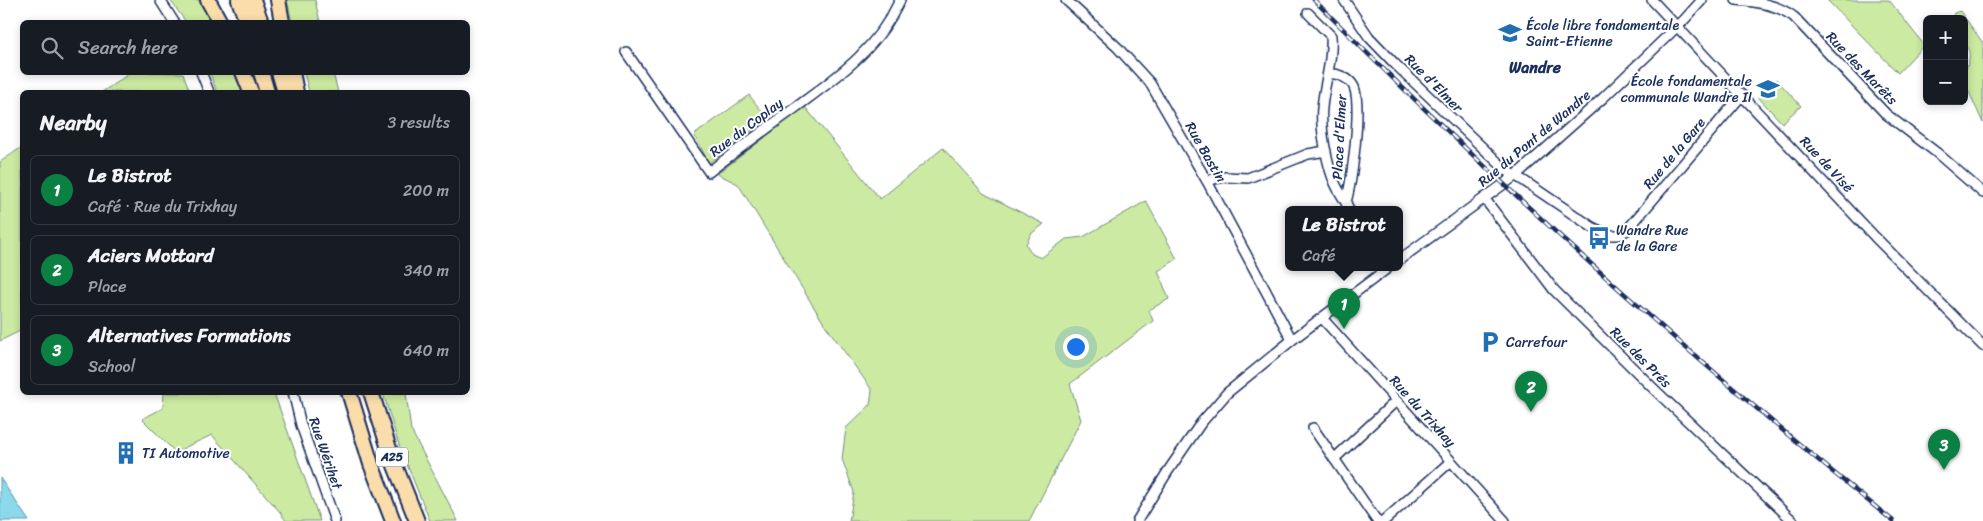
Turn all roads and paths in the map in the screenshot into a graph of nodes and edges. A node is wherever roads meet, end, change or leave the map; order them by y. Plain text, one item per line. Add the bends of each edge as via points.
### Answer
1 (160, 0) edge
2 (208, 0) edge
3 (239, 0) edge
4 (253, 0) edge
5 (278, 0) edge
6 (900, 0) edge
7 (1066, 0) edge
8 (1344, 0) edge
9 (1652, 0) edge
10 (1702, 0) edge
11 (1736, 0) edge
12 (1308, 13) dead end
13 (173, 20) edge
14 (219, 20) edge
15 (246, 20) edge
16 (260, 20) edge
17 (282, 20) edge
18 (1677, 26) junction
19 (626, 52) dead end
20 (1328, 74) junction
21 (202, 75) edge
22 (244, 75) edge
23 (263, 75) edge
24 (280, 75) edge
25 (293, 75) edge
26 (208, 90) edge
27 (250, 90) edge
28 (266, 90) edge
29 (284, 90) edge
30 (296, 90) edge
31 (1742, 94) junction
32 (1326, 151) junction
33 (1515, 176) junction
34 (1208, 183) junction
35 (1983, 193) edge
36 (1484, 198) junction
37 (1347, 206) edge
38 (1627, 230) joint
39 (1403, 257) edge
40 (1383, 271) edge
41 (1322, 318) junction
42 (1292, 340) junction
43 (1983, 346) edge
44 (294, 395) edge
45 (350, 395) edge
46 (372, 395) edge
47 (1396, 401) junction
48 (1313, 428) dead end
49 (1334, 459) junction
50 (1450, 462) junction
51 (335, 521) edge
52 (393, 521) edge
53 (417, 521) edge
54 (1137, 521) edge
55 (1377, 521) edge
56 (1384, 521) edge
57 (1505, 521) edge
58 (1793, 521) edge

1 - 13 street
2 - 14 highway
3 - 15 highway
4 - 16 highway
5 - 17 highway
6 - 19 street, Rue du Coplay via 874,40 848,69 709,172
7 - 34 street, Rue Bastin via 1150,83
8 - 33 street, Rue d'Elmer via 1369,37 1395,64 1450,119
9 - 18 street, Rue de Visé
10 - 18 street, Rue du Pont de Wandre
11 - 35 street, Rue des Marêts via 1772,6 1794,17 1886,114
12 - 20 street via 1331,36
18 - 31 street, Rue de Visé
18 - 33 street, Rue du Pont de Wandre
20 - 32 street, Place d'Elmer via 1322,109
20 - 37 street, Place d'Elmer via 1342,77 1355,88 1356,119
21 - 26 street
22 - 27 highway
23 - 28 highway
24 - 29 highway
25 - 30 highway
31 - 38 street, Rue de la Gare
31 - 43 street, Rue de Visé via 1875,237
32 - 34 street via 1308,154 1248,178 1225,177
32 - 37 street, Place d'Elmer via 1334,182
33 - 36 street, Rue du Pont de Wandre
33 - 38 street, Rue d'Elmer via 1592,227 1619,235
34 - 42 street, Rue Bastin
36 - 39 street, Rue du Pont de Wandre
36 - 58 street, Rue des Prés via 1554,290
40 - 41 street
41 - 42 street
41 - 47 street, Rue du Trixhay
42 - 54 street via 1227,393 1196,431
44 - 51 street, Rue Wérihet
45 - 52 highway, A25
46 - 53 highway, A25
47 - 49 street
47 - 50 street, Rue du Trixhay
48 - 49 street
49 - 55 street
50 - 56 street
50 - 57 street, Rue du Trixhay

